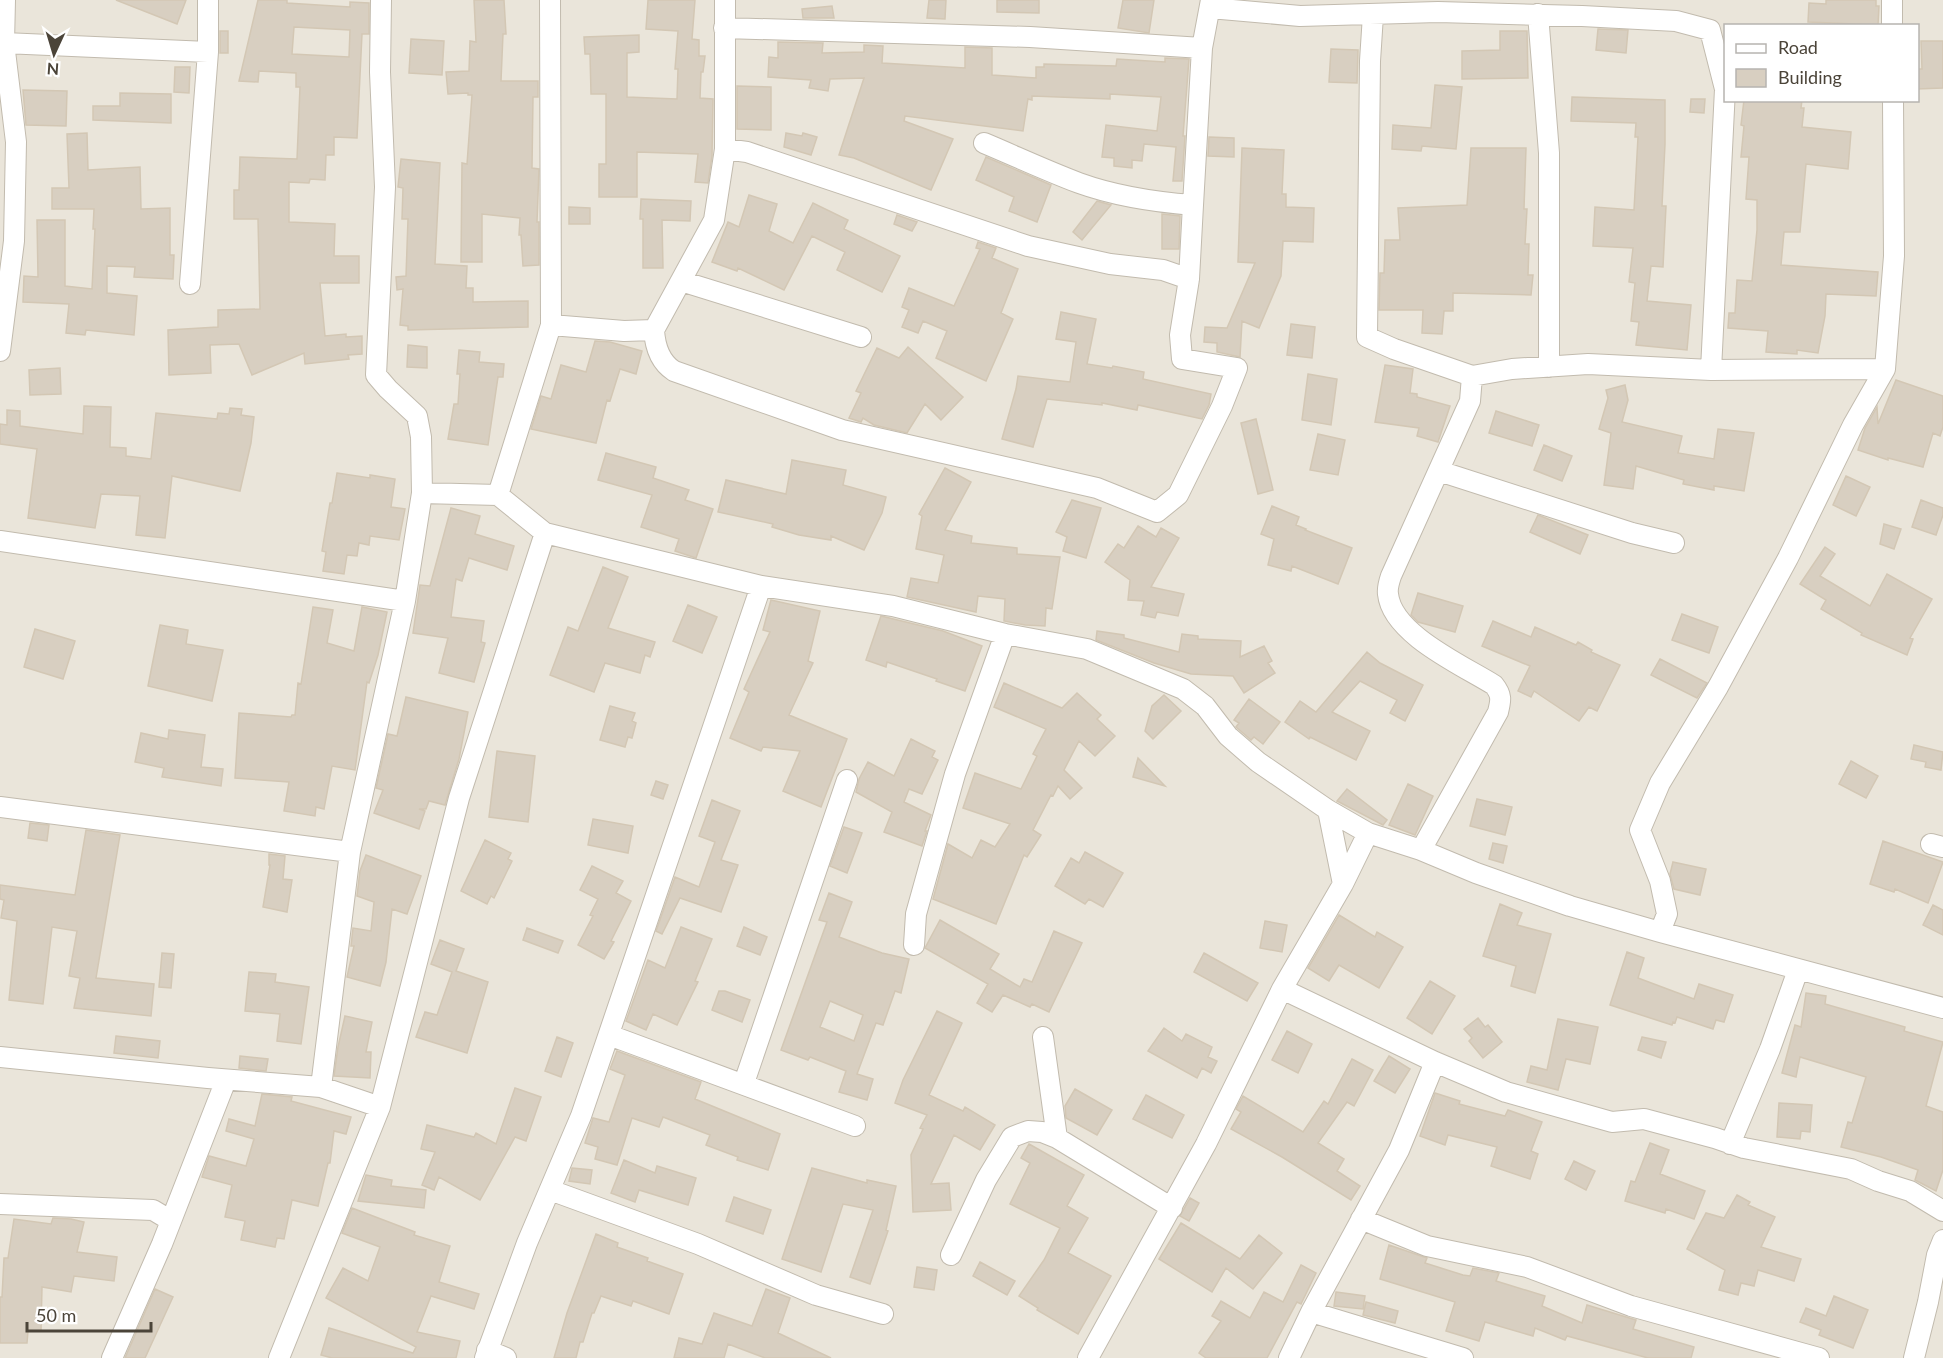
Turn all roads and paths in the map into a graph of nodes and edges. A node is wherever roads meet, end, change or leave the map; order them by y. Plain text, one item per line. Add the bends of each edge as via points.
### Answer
1 (5, 0) edge
2 (208, 0) edge
3 (381, 0) edge
4 (550, 0) edge
5 (725, 0) edge
6 (1892, 0) edge
7 (1210, 4) edge
8 (1538, 14) junction
9 (1373, 15) junction
10 (1892, 24) edge
11 (724, 28) junction
12 (2, 44) edge
13 (1202, 48) junction
14 (208, 52) junction
15 (1724, 85) edge
16 (1724, 102) edge
17 (1893, 102) edge
18 (984, 143) dead end
19 (725, 148) junction
20 (1193, 205) junction
21 (1189, 279) junction
22 (681, 280) junction
23 (190, 284) dead end
24 (551, 325) junction
25 (654, 330) junction
26 (861, 337) dead end
27 (0, 351) edge
28 (1549, 366) junction
29 (1885, 369) junction
30 (1711, 370) junction
31 (1472, 376) junction
32 (1439, 471) junction
33 (422, 493) junction
34 (498, 495) junction
35 (545, 533) junction
36 (0, 541) edge
37 (1674, 543) dead end
38 (761, 585) junction
39 (405, 601) junction
40 (1005, 634) junction
41 (847, 780) dead end
42 (0, 807) edge
43 (1328, 810) junction
44 (1368, 833) junction
45 (1421, 850) junction
46 (350, 852) junction
47 (1343, 884) junction
48 (1660, 932) junction
49 (914, 945) dead end
50 (1798, 970) junction
51 (1282, 988) junction
52 (1943, 1008) edge
53 (609, 1035) junction
54 (1043, 1037) dead end
55 (0, 1057) edge
56 (1435, 1062) junction
57 (226, 1080) junction
58 (744, 1083) junction
59 (321, 1087) junction
60 (380, 1107) junction
61 (855, 1126) dead end
62 (1057, 1138) junction
63 (1730, 1144) junction
64 (550, 1190) junction
65 (0, 1204) edge
66 (1172, 1208) junction
67 (1943, 1211) edge
68 (1361, 1219) junction
69 (169, 1225) junction
70 (1943, 1240) edge
71 (951, 1255) dead end
72 (1311, 1312) junction
73 (883, 1314) dead end
74 (486, 1354) edge
75 (112, 1358) edge
76 (279, 1358) edge
77 (506, 1358) edge
78 (1088, 1358) edge
79 (1289, 1358) edge
80 (1463, 1358) edge
81 (1819, 1358) edge
82 (1914, 1358) edge

1 - 12 street
2 - 14 street
3 - 33 street via 385,187 376,375 417,416
4 - 24 street
5 - 11 street
6 - 10 street
7 - 9 street via 1300,16
7 - 13 street
8 - 9 street
8 - 15 street via 1676,21 1710,30
8 - 28 street via 1549,153
9 - 31 street via 1367,337
11 - 13 street via 1030,37
11 - 19 street
12 - 14 street
12 - 27 street via 16,142 14,241
13 - 20 street
14 - 23 street
16 - 30 street
17 - 29 street via 1894,256
18 - 20 street via 1080,183 1125,196
19 - 21 street via 1028,246 1099,262 1163,270
19 - 22 street via 714,220
20 - 21 street
21 - 25 street via 1180,335 1182,359 1237,368 1178,495 1157,512 1097,488 842,430 674,371 663,361
22 - 25 street
22 - 26 street
24 - 25 street
24 - 34 street
28 - 30 street
28 - 31 street
29 - 30 street
29 - 48 street via 1718,687 1660,783 1640,830 1660,881 1667,914
31 - 32 street via 1470,401
32 - 37 street
32 - 45 street via 1391,576 1387,591 1390,606 1416,637 1494,685 1501,699 1498,712
33 - 34 street
33 - 39 street
34 - 35 street
35 - 38 street
35 - 60 street via 459,798
36 - 39 street
38 - 40 street via 893,606
38 - 53 street
39 - 46 street
40 - 43 street via 1087,649 1184,689 1258,762
40 - 49 street via 955,774 916,915
41 - 58 street
42 - 46 street
43 - 44 street
43 - 47 street
44 - 45 street
44 - 47 street
45 - 48 street via 1570,906
46 - 59 street
47 - 51 street
48 - 50 street
50 - 52 street
50 - 63 street
51 - 56 street
51 - 66 street
53 - 58 street
53 - 64 street via 575,1133
54 - 62 street
55 - 57 street
56 - 63 street via 1506,1092 1612,1122 1644,1119
56 - 68 street via 1399,1150
57 - 59 street
57 - 69 street
58 - 61 street
59 - 60 street
60 - 76 street
62 - 66 street
62 - 71 street via 1028,1131 1012,1137 986,1180
63 - 67 street via 1851,1169 1910,1191
64 - 73 street via 699,1244 816,1295
64 - 74 street
65 - 69 street via 153,1210 168,1219
66 - 78 street
68 - 72 street
68 - 81 street via 1427,1246 1527,1267 1631,1306
69 - 75 street
70 - 82 street
72 - 79 street
72 - 80 street
74 - 77 street

